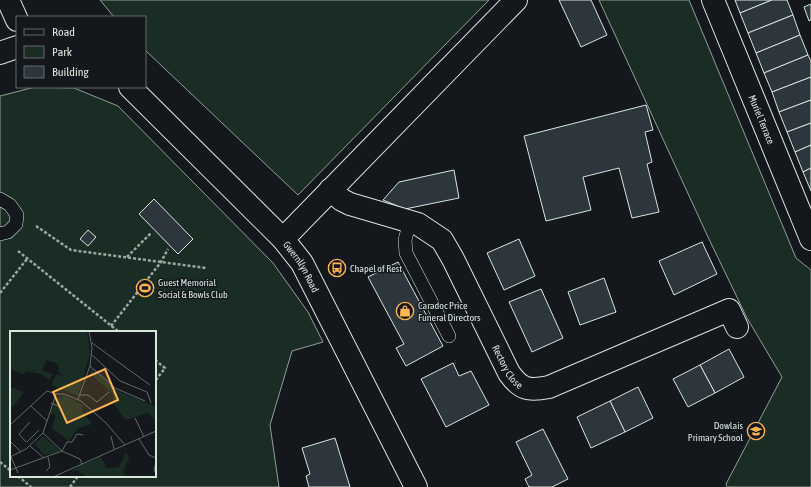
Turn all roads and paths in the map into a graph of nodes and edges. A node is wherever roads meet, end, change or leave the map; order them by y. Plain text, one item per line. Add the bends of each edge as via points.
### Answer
1 (8, 0) edge
2 (516, 0) edge
3 (713, 0) edge
4 (16, 18) edge
5 (16, 47) edge
6 (0, 53) edge
7 (131, 88) edge
8 (330, 190) junction
9 (0, 199) edge
10 (17, 215) junction
11 (410, 221) junction
12 (0, 234) edge
13 (151, 234) dead end
14 (283, 239) junction
15 (811, 239) edge
16 (168, 249) dead end
17 (127, 257) junction
18 (161, 262) junction
19 (206, 268) dead end
20 (0, 293) edge
21 (111, 326) junction
22 (738, 327) dead end
23 (118, 331) edge
24 (449, 336) dead end
25 (156, 361) edge
26 (156, 380) edge
27 (0, 462) edge
28 (10, 470) edge
29 (19, 477) edge
30 (77, 477) edge
31 (32, 487) edge
32 (70, 487) edge
33 (416, 487) edge

1 - 4 street
2 - 8 street
3 - 15 street, Muriel Terrace
5 - 6 street
7 - 14 street, Gwernllyn Road
8 - 11 street, Rectory Close via 350,204
8 - 14 street
9 - 10 lane via 10,205
10 - 12 lane via 16,224 8,232
10 - 17 path via 24,217 71,250
11 - 22 street, Rectory Close via 442,240 517,385 534,390 549,387 729,310
11 - 24 lane via 405,240 406,253
13 - 17 path
14 - 33 street, Gwernllyn Road via 312,280
16 - 18 path
17 - 18 path
18 - 19 path
18 - 21 path
20 - 21 path via 27,259
21 - 23 path
25 - 26 path via 165,368
27 - 28 path
29 - 31 path
30 - 32 path

